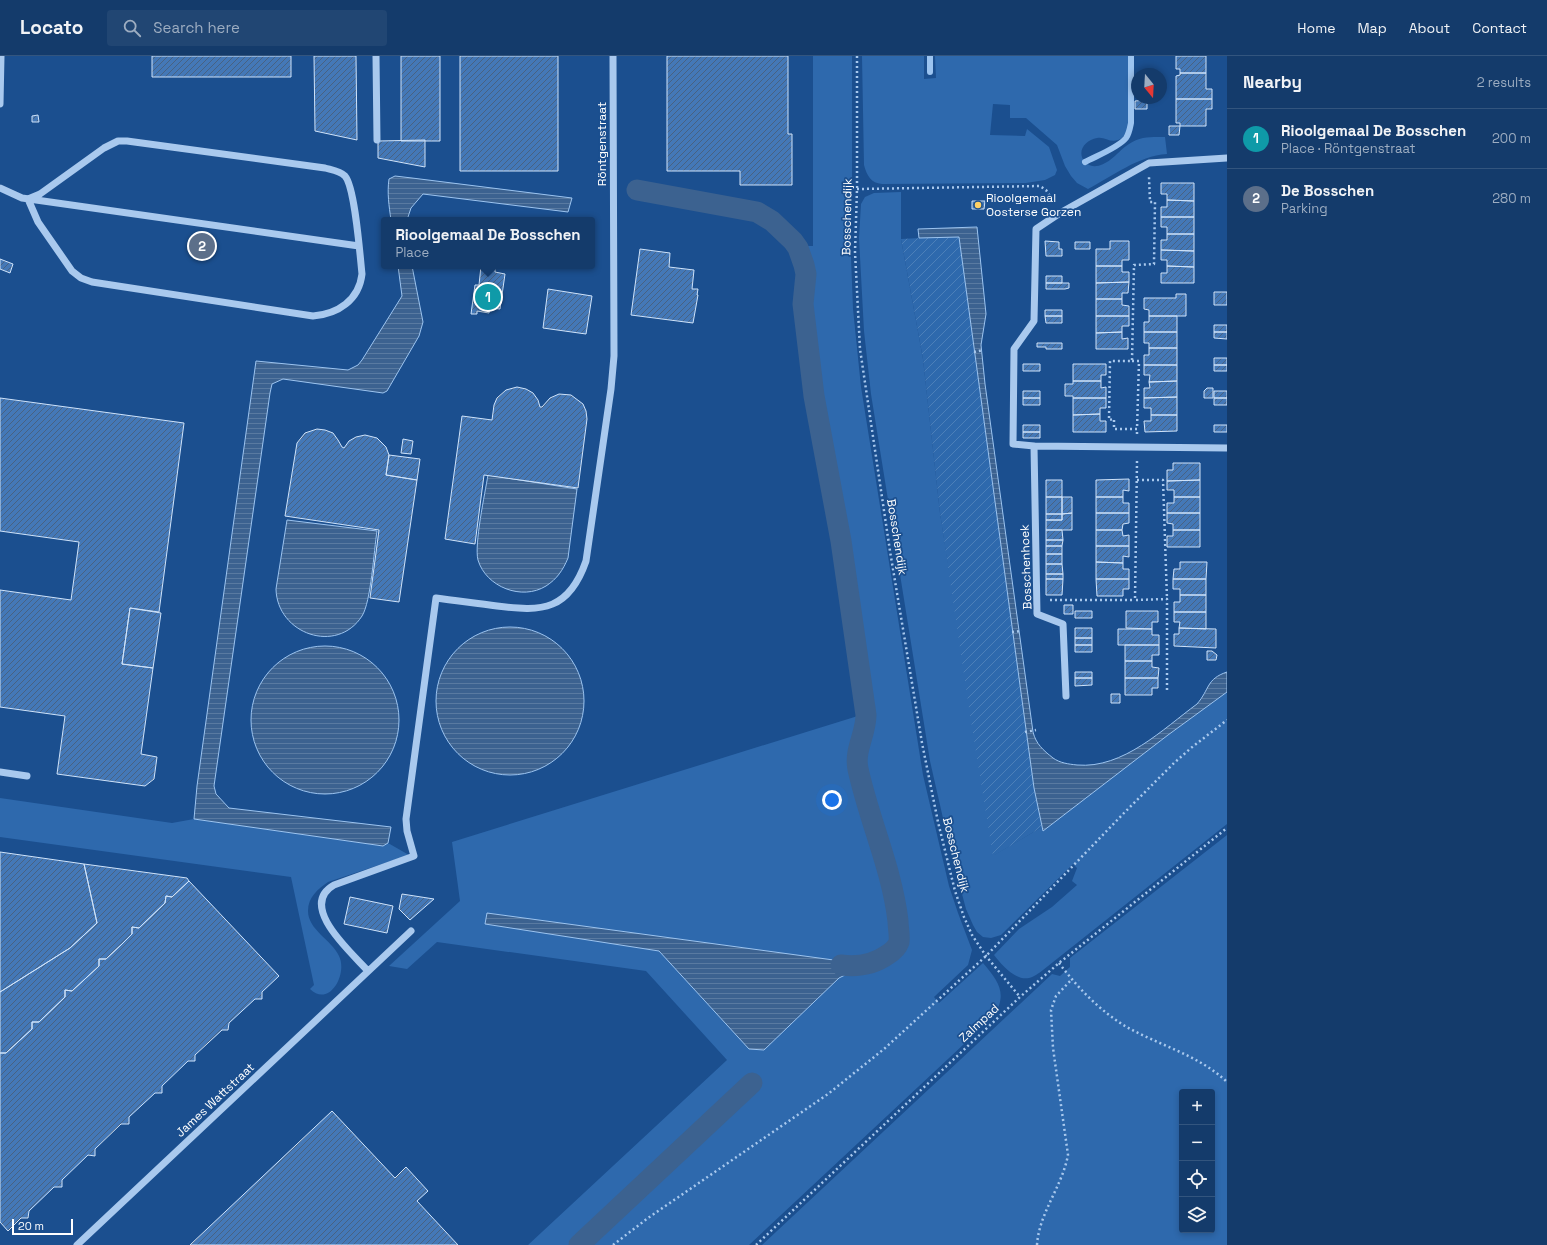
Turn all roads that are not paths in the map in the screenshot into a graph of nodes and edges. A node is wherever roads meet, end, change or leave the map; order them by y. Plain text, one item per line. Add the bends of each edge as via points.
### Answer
1 (2, 56) edge
2 (376, 56) edge
3 (613, 56) edge
4 (0, 104) edge
5 (377, 140) dead end
6 (1227, 158) edge
7 (0, 188) edge
8 (28, 199) junction
9 (359, 246) junction
10 (1034, 446) junction
11 (1227, 448) edge
12 (1066, 696) dead end
13 (0, 772) edge
14 (27, 776) dead end
15 (411, 931) dead end
16 (368, 971) junction
17 (77, 1245) edge

1 - 4 street
2 - 5 street
3 - 16 street, Röntgenstraat via 613,370 588,552 582,572 571,591 556,602 538,609 436,598 406,820 414,856 345,880 326,890 322,899 322,910 334,934
6 - 10 street via 1149,163 1036,229 1034,321 1014,349 1013,444
7 - 8 street
8 - 9 street
8 - 9 street via 40,194 104,148 118,141 128,140 341,172 350,184
8 - 9 street via 38,222 72,270 81,278 92,282 298,314 332,313 350,301 361,283
10 - 11 street
10 - 12 street, Bosschenhoek via 1037,614 1063,624
13 - 14 street
15 - 16 street, James Wattstraat
16 - 17 street, James Wattstraat

